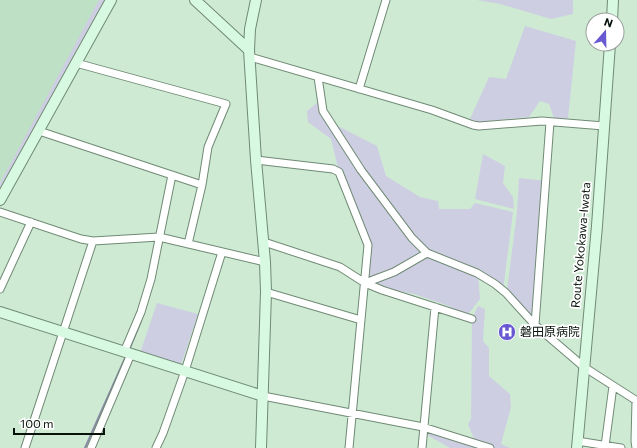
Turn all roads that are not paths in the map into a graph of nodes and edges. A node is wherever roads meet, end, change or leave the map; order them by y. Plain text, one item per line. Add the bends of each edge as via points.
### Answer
1 (111, 0) edge
2 (195, 0) edge
3 (256, 0) edge
4 (386, 0) edge
5 (613, 0) edge
6 (612, 12) edge
7 (609, 52) edge
8 (249, 54) junction
9 (76, 63) junction
10 (318, 77) junction
11 (359, 89) junction
12 (550, 122) junction
13 (604, 126) junction
14 (39, 131) junction
15 (256, 160) junction
16 (172, 175) junction
17 (202, 185) junction
18 (0, 200) edge
19 (0, 212) edge
20 (31, 222) junction
21 (159, 237) junction
22 (92, 241) junction
23 (264, 242) junction
24 (188, 244) junction
25 (222, 252) junction
26 (427, 254) junction
27 (265, 262) junction
28 (365, 283) junction
29 (0, 289) edge
30 (266, 292) junction
31 (435, 307) junction
32 (0, 312) edge
33 (472, 319) dead end
34 (362, 320) junction
35 (535, 325) junction
36 (62, 332) junction
37 (128, 353) junction
38 (584, 367) junction
39 (185, 371) junction
40 (613, 386) junction
41 (263, 396) junction
42 (637, 401) edge
43 (352, 414) junction
44 (424, 427) junction
45 (577, 445) edge
46 (605, 446) junction
47 (25, 448) edge
48 (91, 448) edge
49 (156, 448) edge
50 (261, 448) edge
51 (349, 448) edge
52 (422, 448) edge
53 (490, 448) edge
54 (621, 448) edge
55 (636, 448) edge

1 - 9 street
2 - 8 street
3 - 8 street via 250,29
4 - 11 street
5 - 6 street
7 - 13 street, Route Yokokawa-Iwata
8 - 10 street
8 - 15 street
9 - 14 street
9 - 17 street via 226,104 208,147
10 - 11 street
10 - 26 street via 323,111 361,170
11 - 12 street via 473,125
12 - 13 street
12 - 35 street
13 - 38 street, Route Yokokawa-Iwata
14 - 16 street
14 - 18 street
15 - 23 street
15 - 28 street via 333,169 339,172 368,245
16 - 17 street
16 - 21 street
17 - 24 street
19 - 20 street
20 - 22 street
20 - 29 street
21 - 22 street
21 - 24 street
21 - 37 street via 151,279
22 - 36 street
23 - 27 street
23 - 28 street via 340,267
24 - 25 street
25 - 27 street
25 - 39 street
26 - 28 street via 394,272
26 - 35 street via 477,273 495,284
27 - 30 street
28 - 31 street
28 - 34 street
30 - 34 street
30 - 41 street
31 - 33 street
31 - 44 street
32 - 36 street
34 - 43 street
35 - 38 street
36 - 37 street
36 - 47 street
37 - 39 street
37 - 48 street
38 - 40 street
38 - 45 street, Route Yokokawa-Iwata
39 - 41 street
39 - 49 street
40 - 42 street
40 - 46 street
41 - 43 street
41 - 50 street
42 - 55 street
43 - 44 street
43 - 51 street
44 - 52 street
44 - 53 street
45 - 46 street
46 - 54 street

